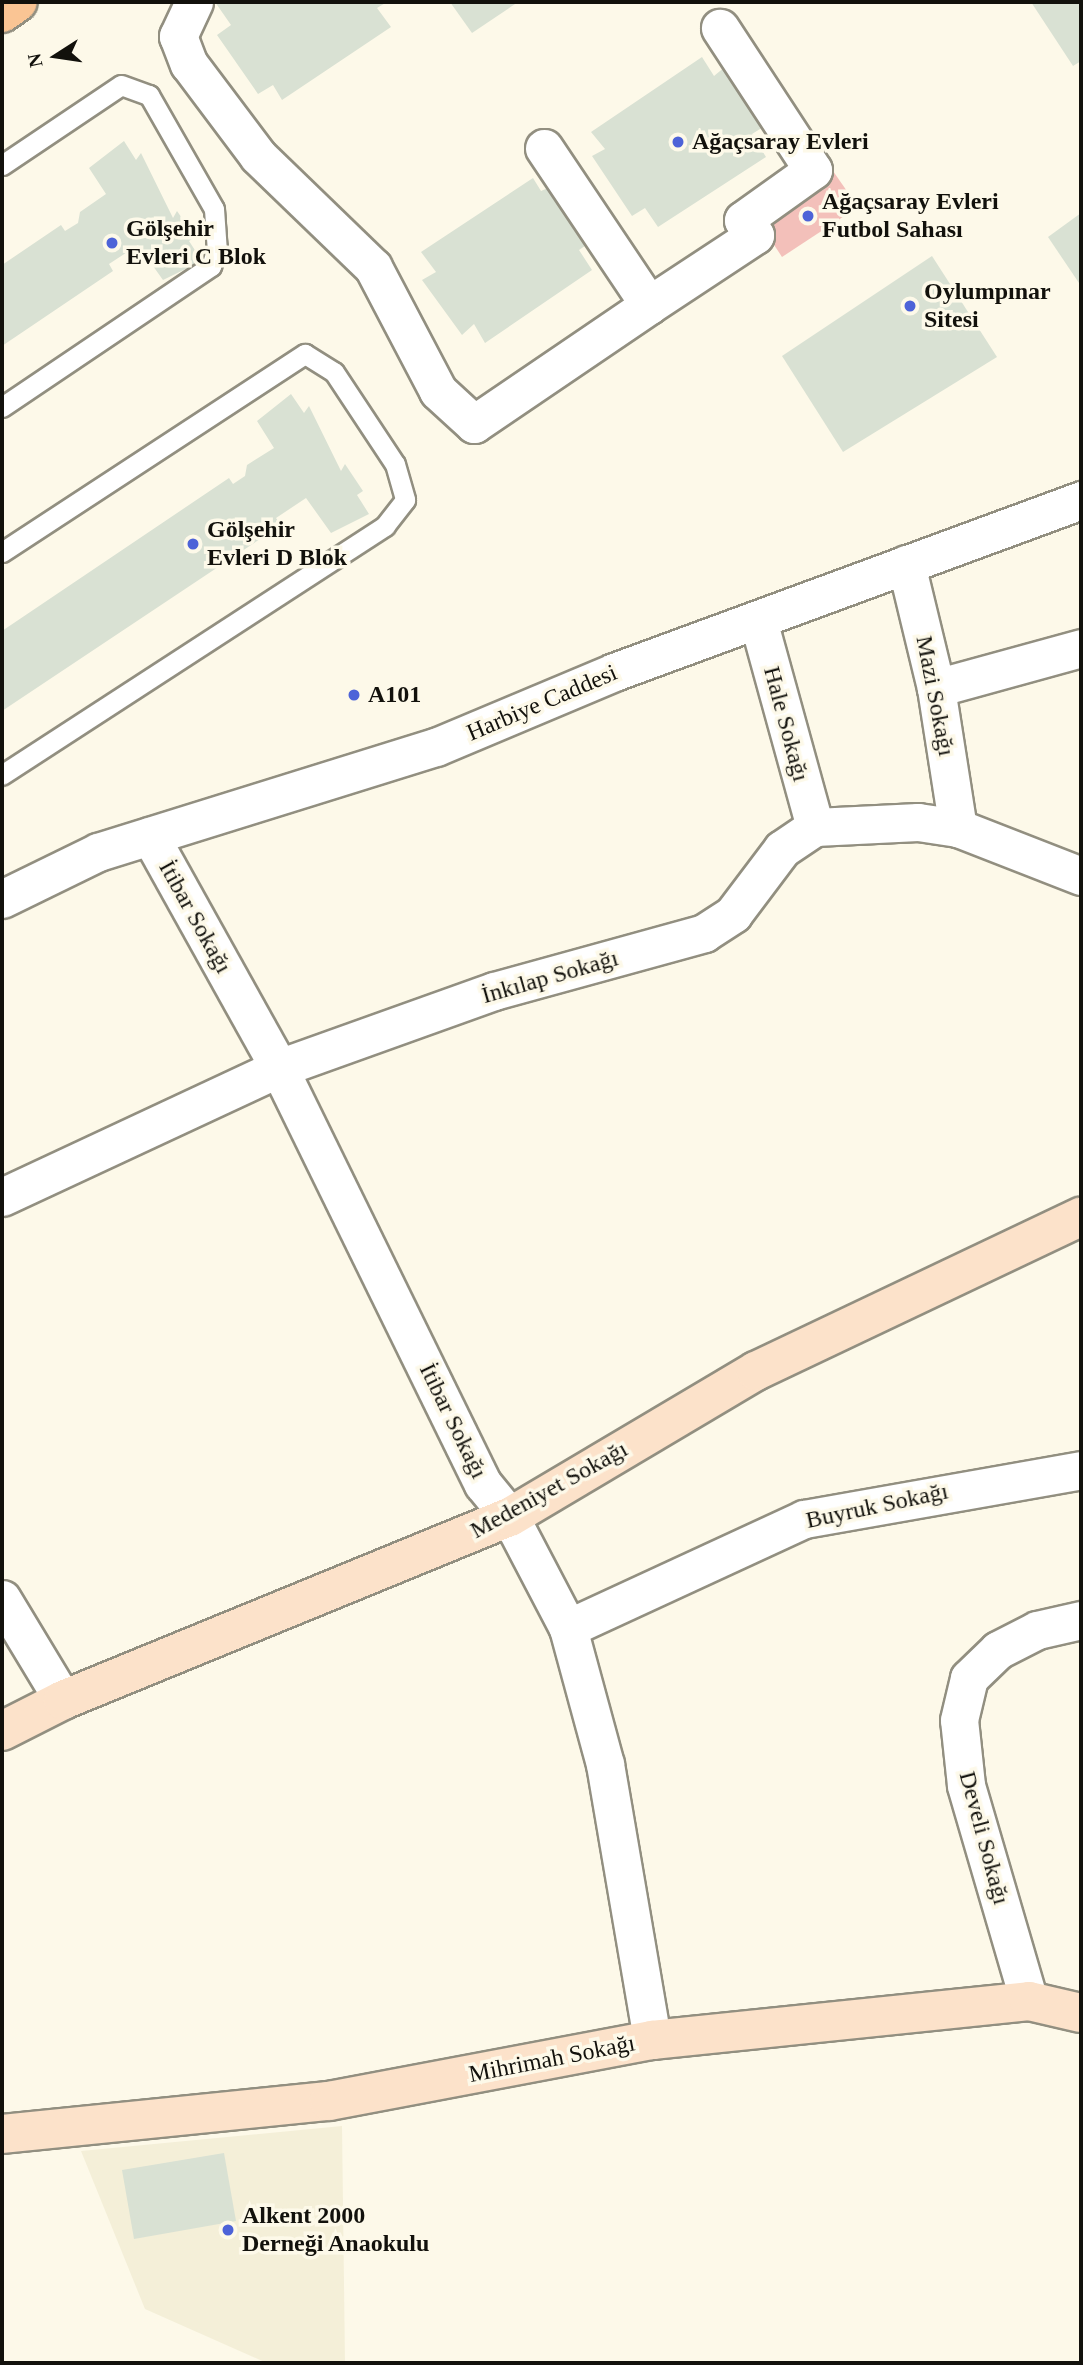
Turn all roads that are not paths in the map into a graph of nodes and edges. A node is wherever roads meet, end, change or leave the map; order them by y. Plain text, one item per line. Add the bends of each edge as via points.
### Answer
1 (18, 2) edge
2 (194, 2) edge
3 (2, 13) edge
4 (720, 28) dead end
5 (544, 148) dead end
6 (2, 165) edge
7 (649, 305) junction
8 (2, 407) edge
9 (1081, 500) edge
10 (2, 552) edge
11 (906, 564) junction
12 (758, 620) junction
13 (1081, 648) edge
14 (936, 688) junction
15 (2, 775) edge
16 (815, 827) junction
17 (957, 828) junction
18 (150, 836) junction
19 (1081, 876) edge
20 (2, 899) edge
21 (279, 1068) junction
22 (2, 1197) edge
23 (1081, 1217) edge
24 (1081, 1470) edge
25 (510, 1517) junction
26 (2, 1599) edge
27 (1081, 1620) edge
28 (568, 1628) junction
29 (63, 1700) junction
30 (2, 1731) edge
31 (1029, 2001) junction
32 (1081, 2013) edge
33 (652, 2040) junction
34 (12, 2135) edge

1 - 3 main road
2 - 7 street via 178,36 189,64 258,156 373,267 438,390 474,424
4 - 7 street via 813,170 744,219 755,235
5 - 7 street
6 - 8 lane via 121,85 149,95 214,209 217,248 211,266
9 - 11 street, Harbiye Caddesi
10 - 15 lane via 305,354 334,372 395,464 405,500 385,526
11 - 12 street, Harbiye Caddesi
11 - 14 street, Mazi Sokağı
12 - 16 street, Hale Sokağı
12 - 18 street, Harbiye Caddesi via 436,747
13 - 14 street
14 - 17 street, Mazi Sokağı
16 - 17 street via 918,822
16 - 21 street, İnkılap Sokağı via 782,849 733,914 704,933 494,991
17 - 19 street
18 - 20 street, Harbiye Caddesi via 98,852
18 - 21 street, İtibar Sokağı
21 - 22 street, İnkılap Sokağı
21 - 25 street, İtibar Sokağı via 483,1484
23 - 25 street, Medeniyet Sokağı via 756,1371
24 - 28 street, Buyruk Sokağı via 804,1519
25 - 28 street, İtibar Sokağı
25 - 29 street, Medeniyet Sokağı
26 - 29 street
27 - 31 street, Develi Sokağı via 1037,1630 998,1650 969,1678 959,1720 966,1785
28 - 33 street, İtibar Sokağı via 605,1764
29 - 30 street, Medeniyet Sokağı
31 - 32 street, Mihrimah Sokağı
31 - 33 street, Mihrimah Sokağı
33 - 34 street, Mihrimah Sokağı via 329,2101

